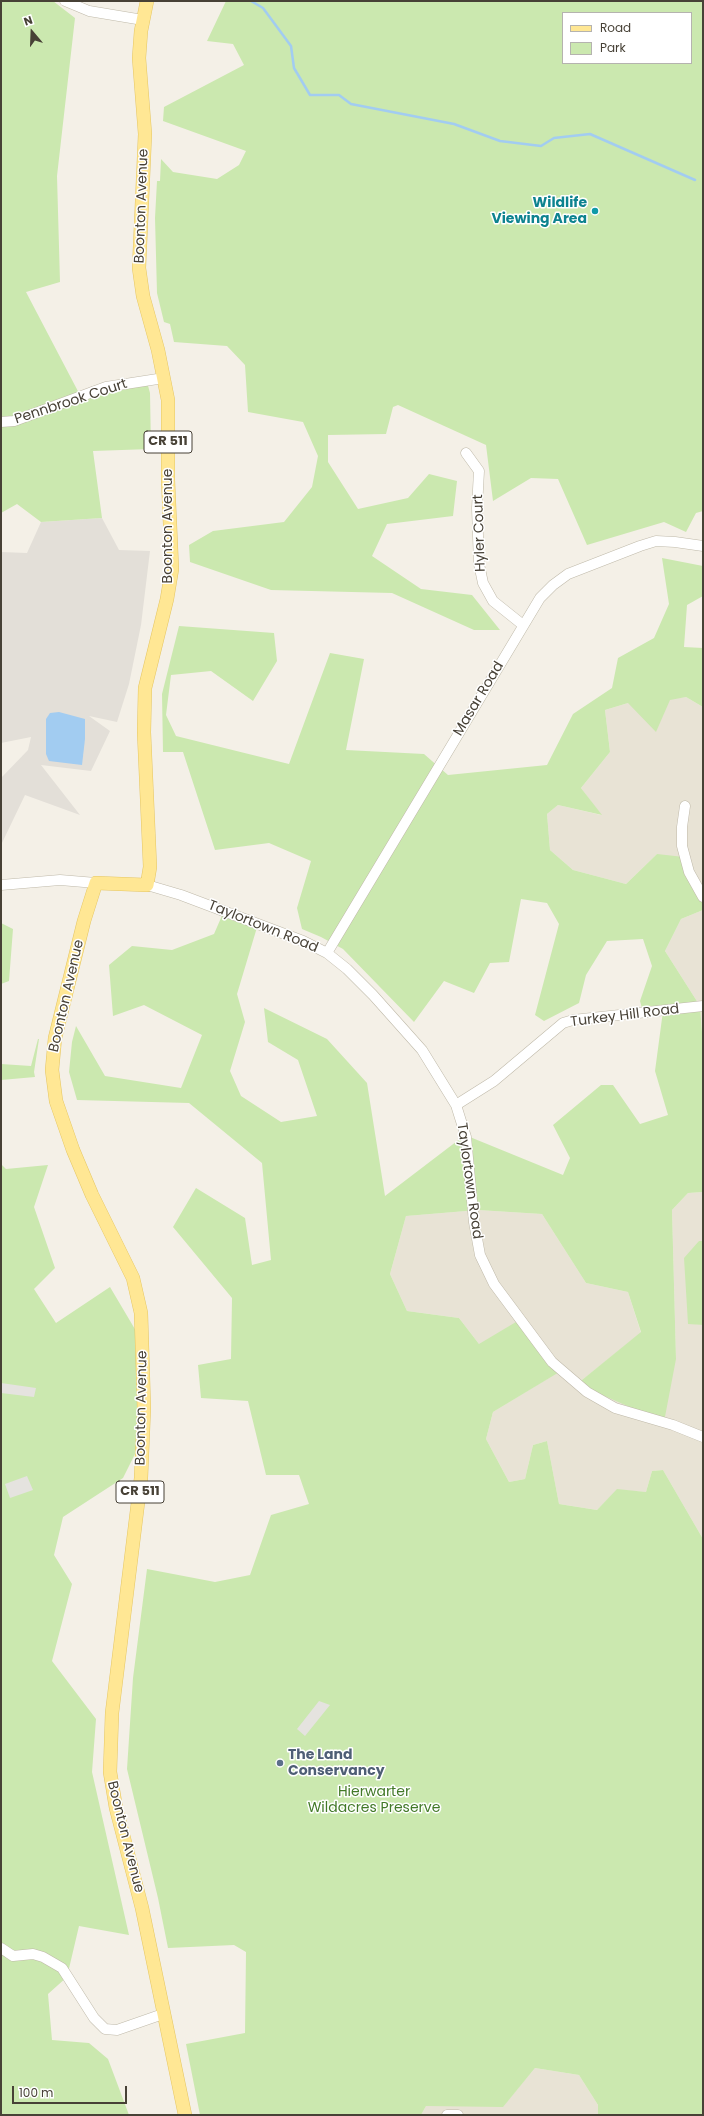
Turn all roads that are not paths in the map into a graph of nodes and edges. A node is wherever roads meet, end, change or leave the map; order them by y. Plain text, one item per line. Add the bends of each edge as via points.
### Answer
1 (65, 1) edge
2 (147, 1) edge
3 (143, 20) junction
4 (164, 378) junction
5 (1, 422) edge
6 (466, 453) dead end
7 (703, 546) edge
8 (523, 625) junction
9 (685, 806) dead end
10 (96, 883) junction
11 (1, 885) edge
12 (147, 885) junction
13 (703, 897) edge
14 (327, 953) junction
15 (703, 1006) edge
16 (456, 1105) junction
17 (703, 1437) edge
18 (1, 1948) edge
19 (163, 2014) junction
20 (185, 2115) edge
21 (447, 2115) edge
22 (458, 2115) edge

1 - 3 street via 89,11
2 - 3 main road, Boonton Avenue / CR 511
3 - 4 main road, Boonton Avenue / CR 511 via 139,58 146,134 139,268
4 - 5 street, Pennbrook Court via 106,387 14,421
4 - 12 main road, Boonton Avenue / CR 511 via 168,407 172,569 145,688 144,726 150,867
6 - 8 street, Hyler Court via 479,471 479,564 483,583 493,601
7 - 8 street, Masar Road via 656,541 618,553 568,574 552,585 540,598
8 - 14 street, Masar Road
9 - 13 street via 682,827 683,852 689,872
10 - 11 street via 60,880
10 - 12 main road
10 - 19 main road, Boonton Avenue / CR 511 via 55,1038 52,1070 56,1101 72,1150 133,1278 141,1314 144,1408 141,1478 109,1756 116,1808 142,1908
12 - 14 street, Taylortown Road via 303,940
14 - 16 street, Taylortown Road via 347,969 409,1033
15 - 16 street, Turkey Hill Road via 563,1023 494,1081
16 - 17 street, Taylortown Road via 466,1138 474,1222 480,1255 494,1284 552,1362 587,1392 614,1408 673,1425
18 - 19 street via 13,1956 33,1954 44,1957 62,1968 94,2018 105,2028 117,2030
19 - 20 main road, Boonton Avenue / CR 511
21 - 22 street

